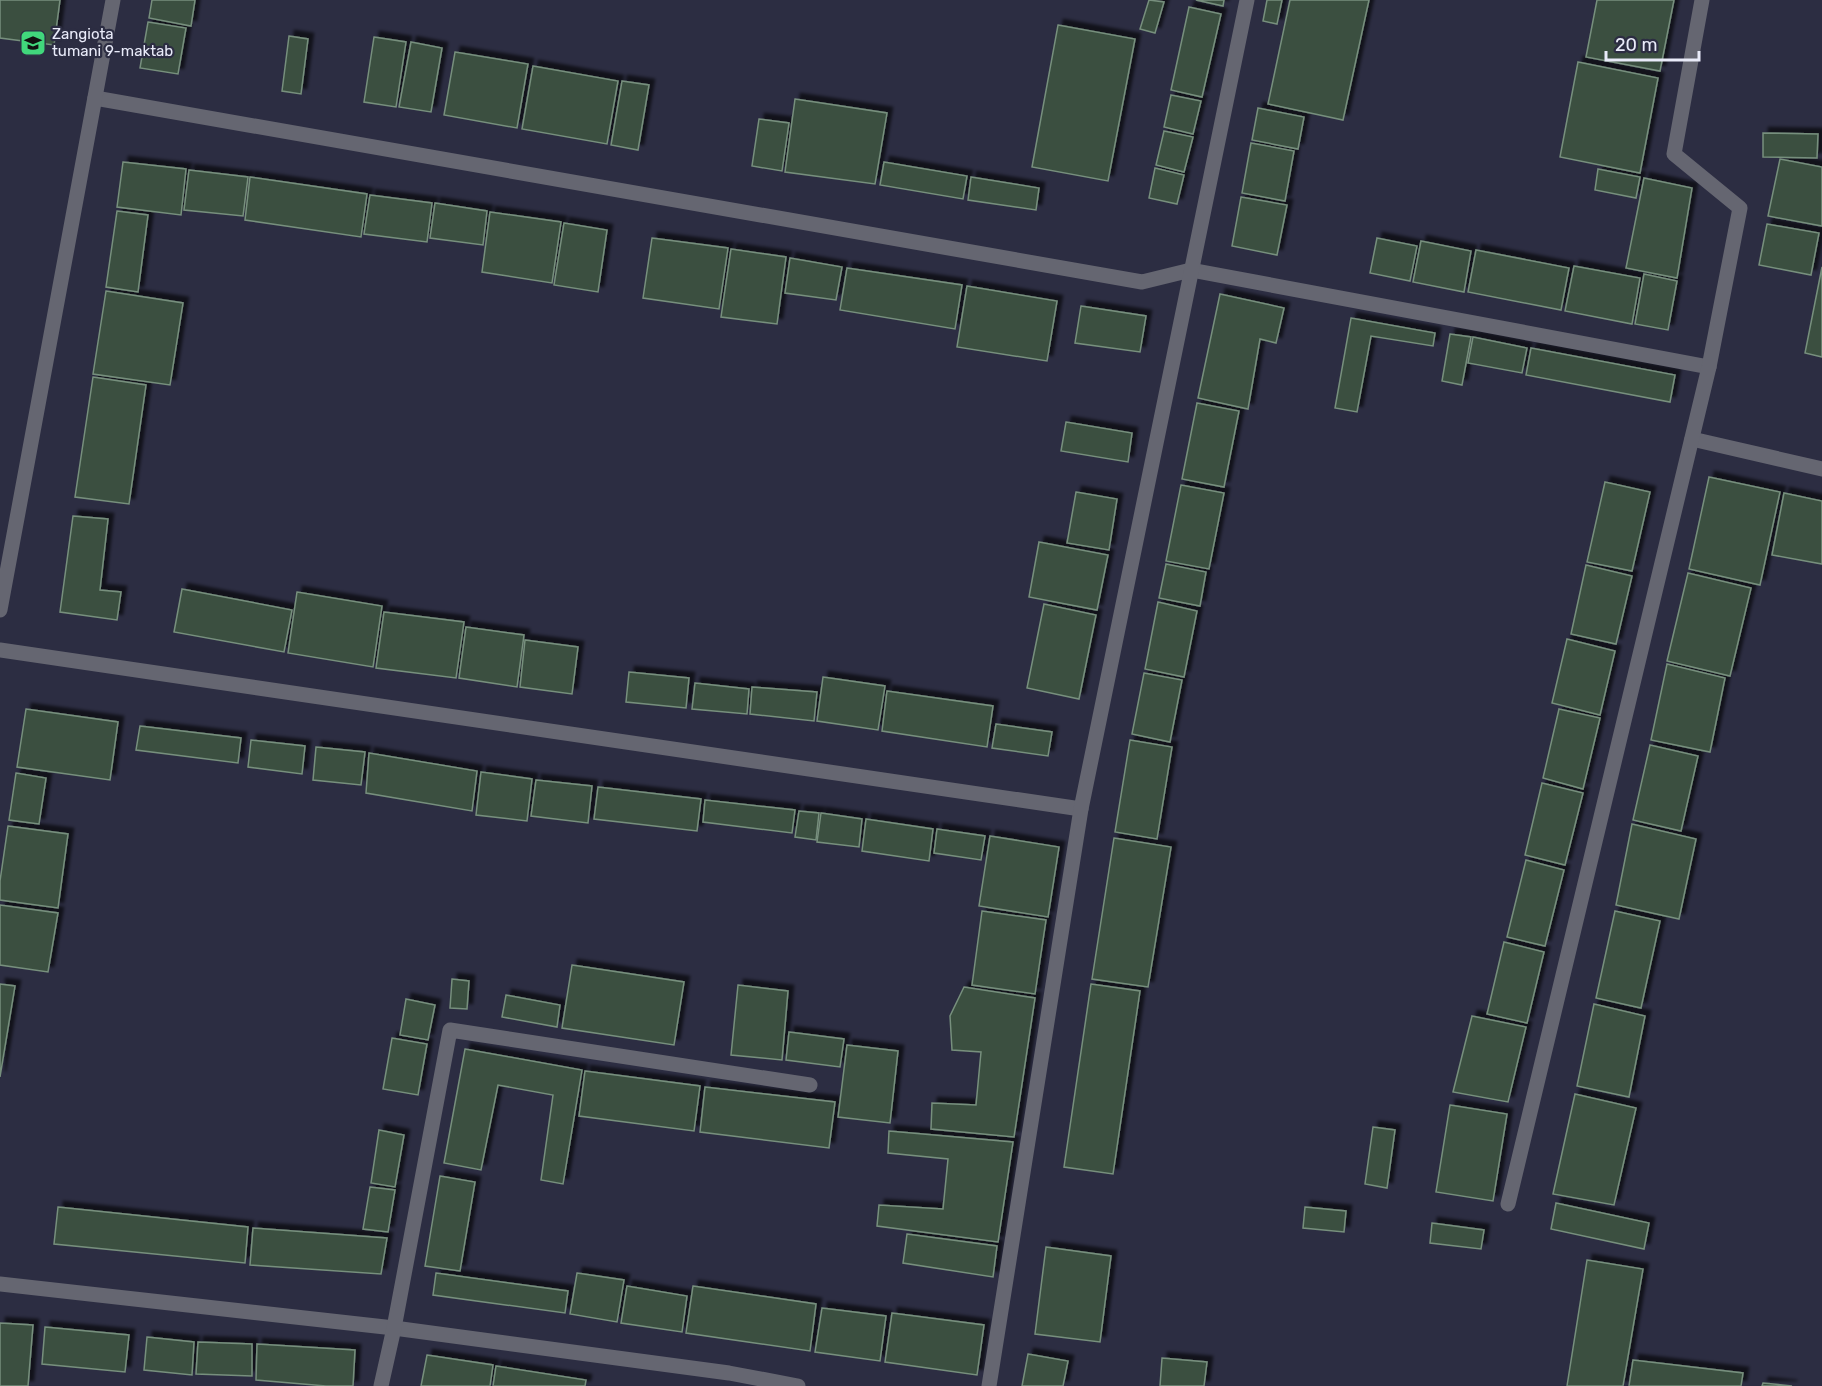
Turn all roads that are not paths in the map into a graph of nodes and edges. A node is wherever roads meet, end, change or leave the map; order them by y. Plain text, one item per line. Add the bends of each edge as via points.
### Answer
1 (113, 0) edge
2 (1247, 0) edge
3 (1702, 0) edge
4 (95, 98) junction
5 (1191, 270) junction
6 (1709, 367) junction
7 (1692, 439) junction
8 (1822, 469) edge
9 (0, 610) edge
10 (0, 650) edge
11 (1080, 809) junction
12 (810, 1085) dead end
13 (1508, 1204) dead end
14 (0, 1284) edge
15 (394, 1328) junction
16 (728, 1380) edge
17 (381, 1386) edge
18 (798, 1386) edge
19 (989, 1386) edge

1 - 4 street
2 - 5 street
3 - 6 street via 1674,154 1740,208
4 - 5 street via 1142,282
4 - 9 street
5 - 6 street
5 - 11 street
6 - 7 street
7 - 8 street
7 - 13 street
10 - 11 street
11 - 19 street
12 - 15 street via 450,1030
14 - 15 street
15 - 16 street
15 - 17 street
16 - 18 street

